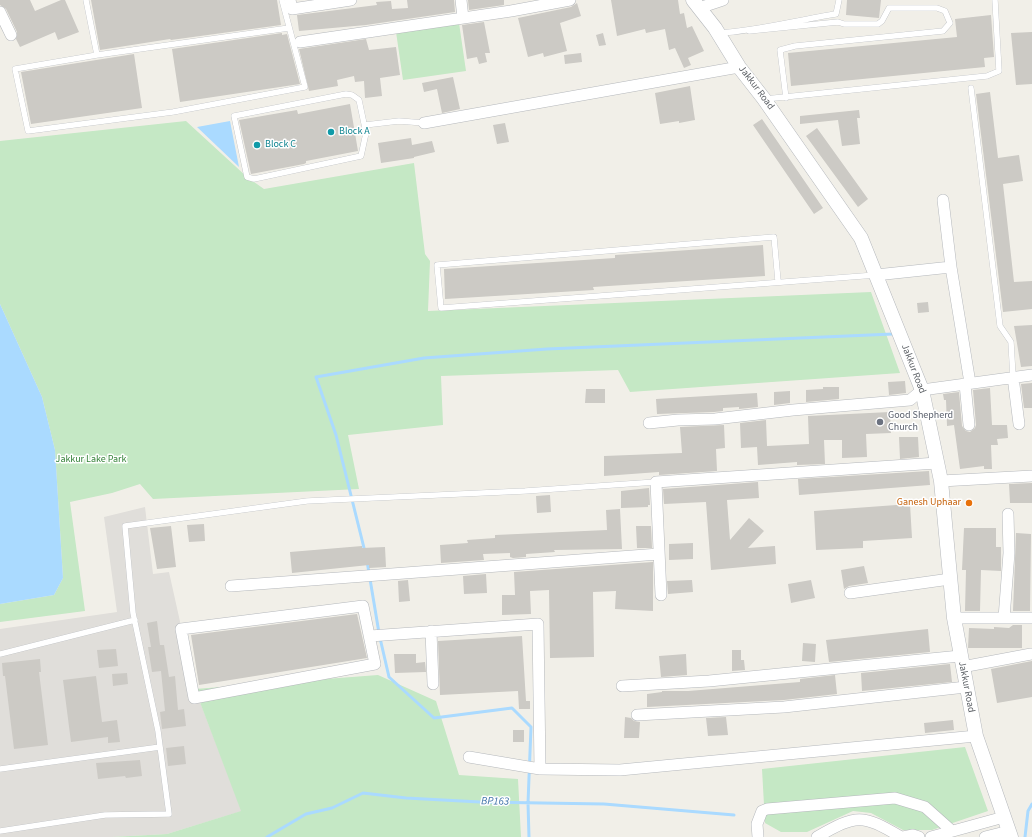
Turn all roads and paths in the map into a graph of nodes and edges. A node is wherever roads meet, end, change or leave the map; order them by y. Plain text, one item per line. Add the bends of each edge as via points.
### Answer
1 (86, 0) edge
2 (282, 0) edge
3 (351, 0) edge
4 (460, 0) edge
5 (570, 0) edge
6 (722, 0) edge
7 (838, 0) edge
8 (995, 0) edge
9 (317, 3) edge
10 (696, 4) edge
11 (289, 7) edge
12 (0, 12) edge
13 (462, 18) junction
14 (289, 28) junction
15 (749, 31) junction
16 (718, 33) junction
17 (11, 35) dead end
18 (296, 42) junction
19 (97, 55) junction
20 (740, 67) junction
21 (971, 88) dead end
22 (786, 98) junction
23 (764, 99) junction
24 (424, 123) joint
25 (365, 125) junction
26 (943, 200) dead end
27 (951, 267) junction
28 (876, 275) junction
29 (778, 281) junction
30 (1032, 375) edge
31 (1013, 377) junction
32 (968, 384) junction
33 (922, 390) junction
34 (649, 424) dead end
35 (1020, 424) dead end
36 (969, 425) dead end
37 (937, 463) junction
38 (1032, 476) edge
39 (941, 481) junction
40 (656, 482) junction
41 (1008, 514) dead end
42 (660, 554) junction
43 (950, 579) junction
44 (231, 586) dead end
45 (850, 593) dead end
46 (661, 595) dead end
47 (954, 618) junction
48 (1004, 618) junction
49 (1032, 618) edge
50 (135, 620) junction
51 (431, 631) junction
52 (371, 636) junction
53 (0, 654) edge
54 (1031, 654) dead end
55 (961, 662) junction
56 (433, 684) dead end
57 (622, 686) dead end
58 (966, 687) junction
59 (637, 715) dead end
60 (976, 736) junction
61 (160, 747) junction
62 (469, 757) dead end
63 (0, 769) edge
64 (540, 769) junction
65 (1004, 817) junction
66 (0, 831) edge
67 (952, 831) junction
68 (1010, 834) edge
69 (758, 837) edge
70 (816, 837) edge
71 (902, 837) edge
72 (919, 837) edge
73 (931, 837) edge
74 (985, 837) edge

1 - 19 lane
2 - 11 lane
3 - 9 street
4 - 13 street
5 - 13 street
6 - 10 street
7 - 15 lane via 836,14
8 - 22 lane via 999,71 987,76
9 - 11 street
10 - 16 street, Jakkur Road
11 - 14 lane
12 - 17 street
13 - 18 street
14 - 18 lane
14 - 19 lane
15 - 16 lane
15 - 22 lane via 838,22 878,24 889,8 937,8 945,11 950,23 943,32 795,46 780,50
16 - 20 street, Jakkur Road
18 - 19 lane via 305,87 173,112 28,131 15,69
20 - 23 street, Jakkur Road
20 - 24 street
21 - 31 lane via 1000,326 1011,342
22 - 23 lane
23 - 28 street, Jakkur Road via 861,238
24 - 25 lane via 399,121
25 - 25 lane via 359,100 352,95 234,116 247,177 254,179 362,156
26 - 27 street
27 - 28 street
27 - 32 street
28 - 29 lane
28 - 33 street, Jakkur Road
29 - 29 lane via 440,308 437,265 774,237
30 - 31 street
31 - 32 street
31 - 35 street
32 - 33 street
32 - 36 street
33 - 34 street via 910,400
33 - 37 street, Jakkur Road
37 - 39 street, Jakkur Road
37 - 40 street
38 - 39 street
39 - 43 street, Jakkur Road
40 - 42 street
40 - 50 lane via 307,501 125,526
41 - 48 street via 1009,553
42 - 44 street
42 - 46 street
43 - 45 street
43 - 47 street, Jakkur Road
47 - 48 street
47 - 55 street, Jakkur Road
48 - 49 street
50 - 53 lane
50 - 61 lane
51 - 52 street
51 - 56 street
51 - 64 street via 538,624
52 - 52 street via 363,606 181,629 194,698 375,664
54 - 55 street
55 - 57 street
55 - 58 street, Jakkur Road
58 - 59 street via 784,707
58 - 60 street, Jakkur Road
60 - 64 street via 620,770
60 - 65 street, Jakkur Road
61 - 63 lane
61 - 66 lane via 169,814 104,816
62 - 64 street
65 - 67 street
65 - 68 street, Jakkur Road
67 - 69 street via 925,807 895,798 767,809 762,811 758,820
67 - 73 street
68 - 74 street
70 - 71 street via 839,824 860,818 879,824
71 - 72 street

